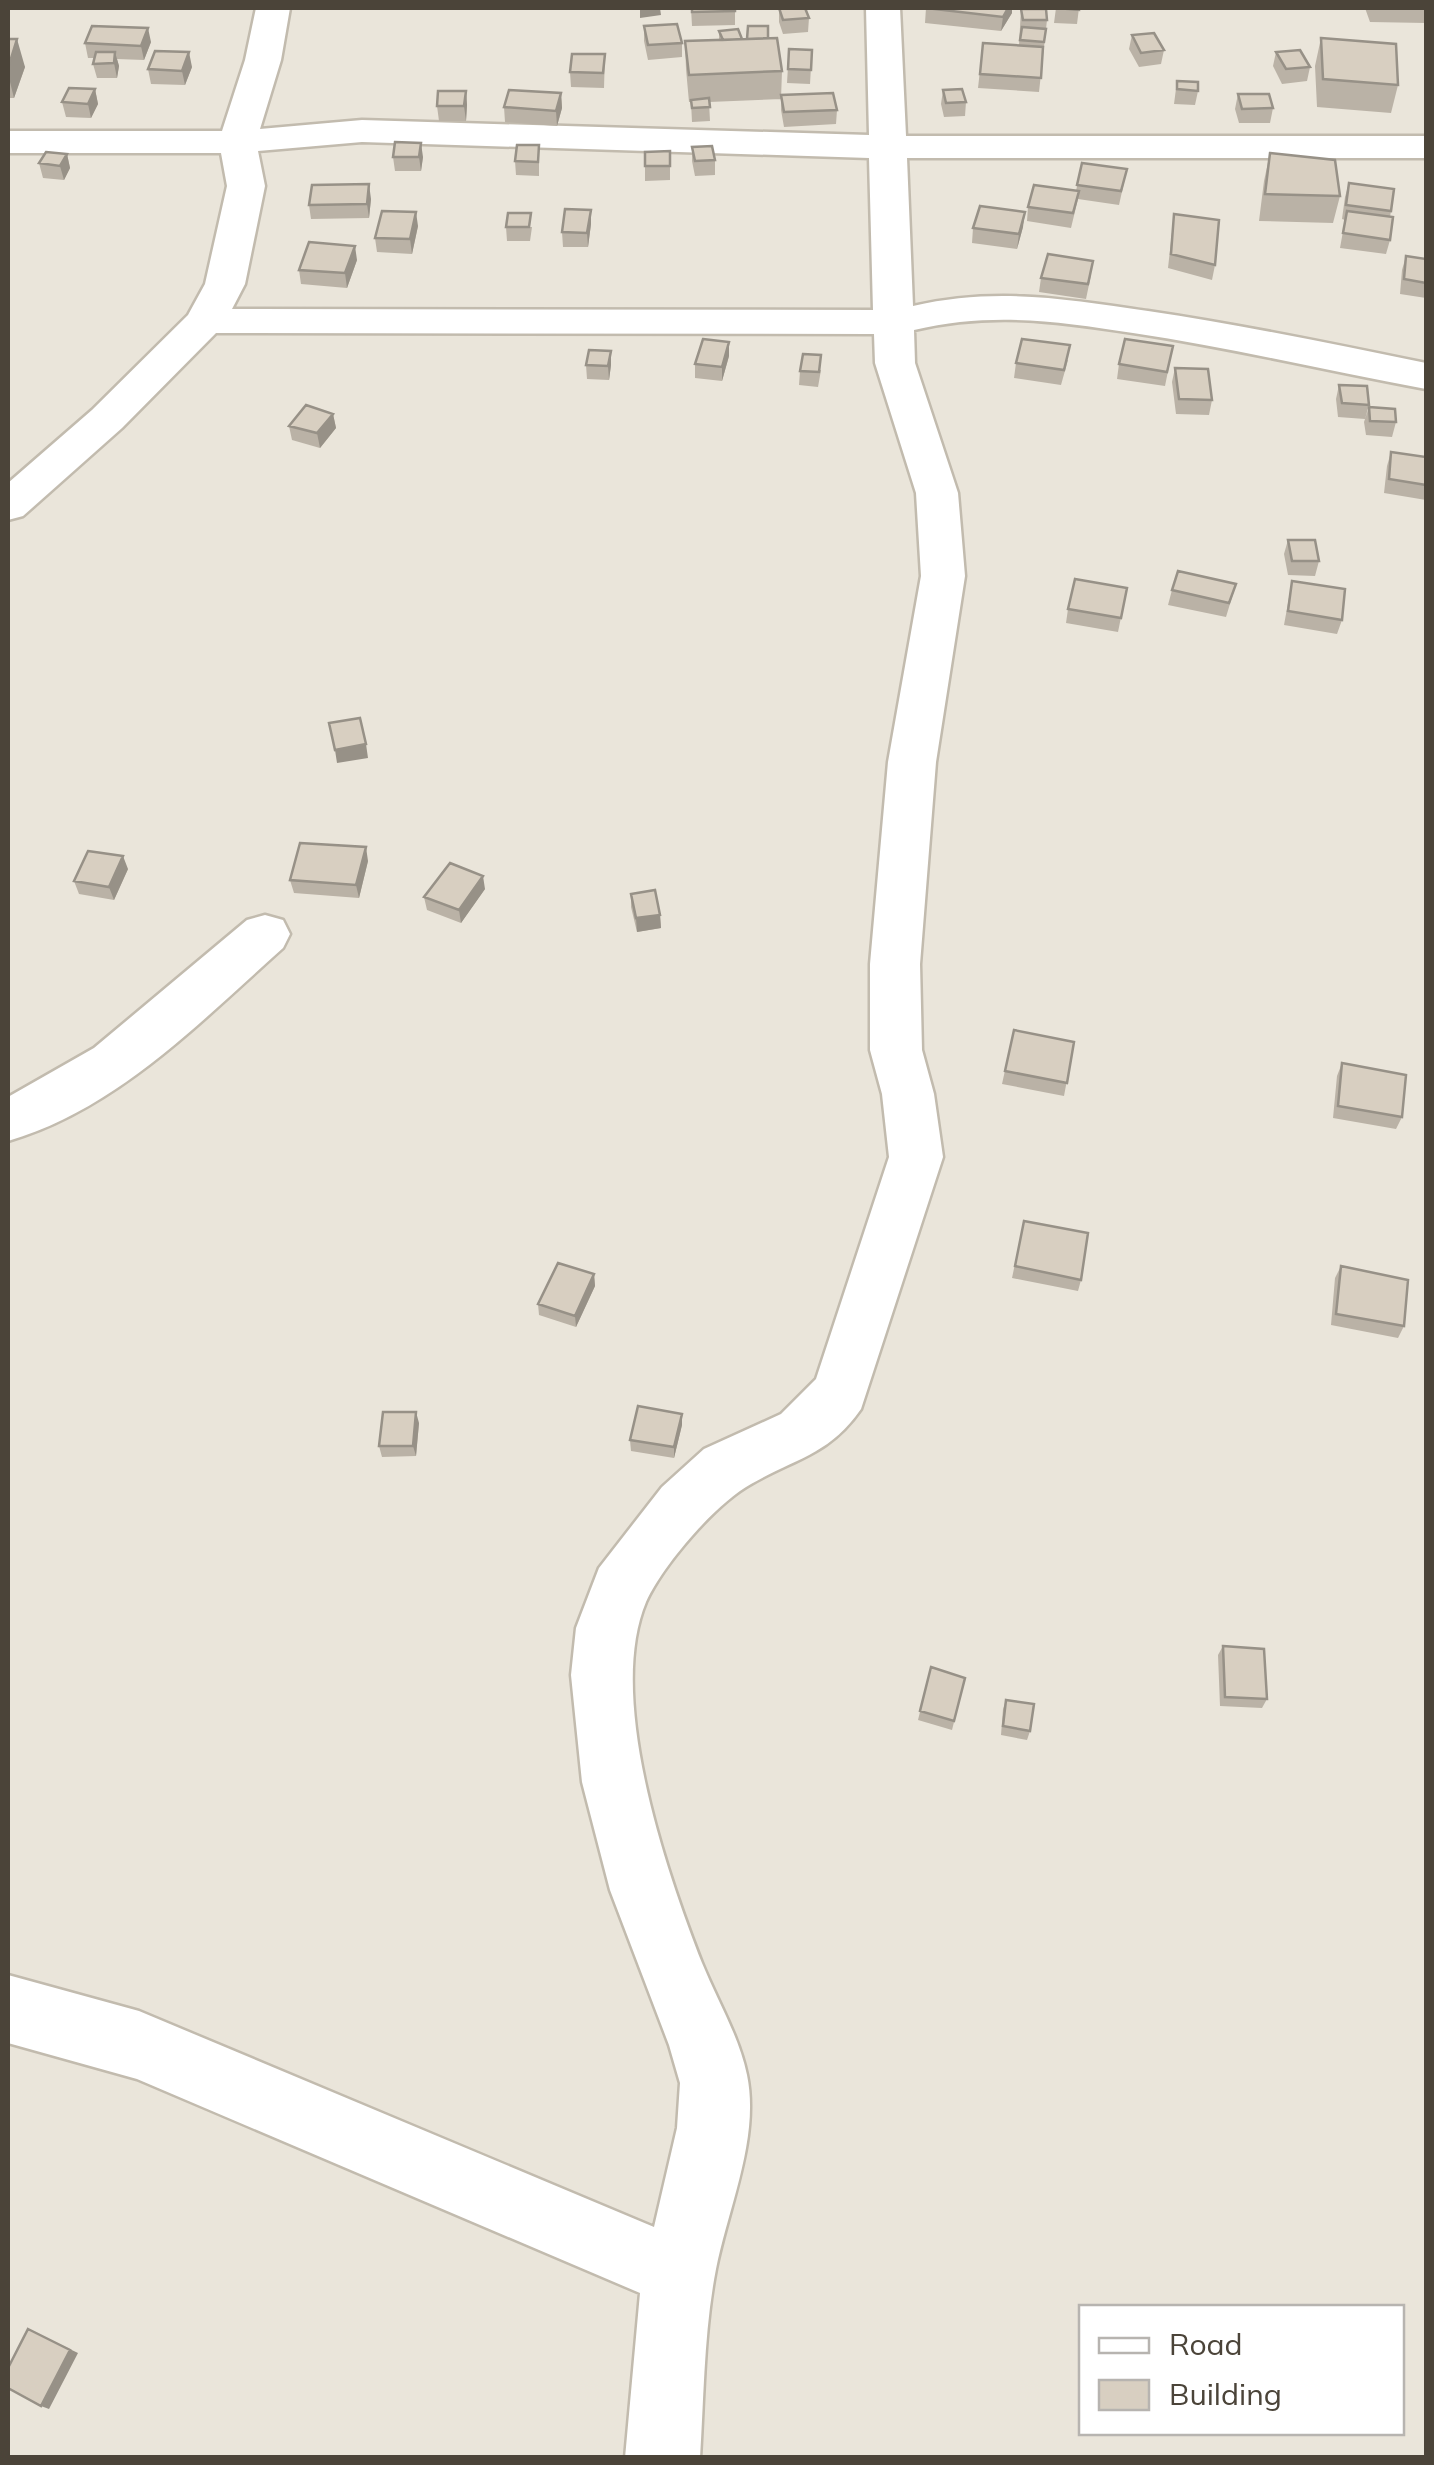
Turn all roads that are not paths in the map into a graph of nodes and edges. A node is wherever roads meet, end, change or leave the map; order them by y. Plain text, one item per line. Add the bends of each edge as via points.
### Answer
1 (273, 8) edge
2 (882, 8) edge
3 (8, 142) edge
4 (238, 142) junction
5 (1426, 146) edge
6 (888, 148) junction
7 (206, 320) junction
8 (896, 322) junction
9 (1426, 376) edge
10 (8, 506) edge
11 (264, 934) dead end
12 (8, 1120) edge
13 (8, 2009) edge
14 (679, 2273) junction
15 (662, 2458) edge

1 - 4 street
2 - 6 street
3 - 4 street
4 - 6 street via 362,131
4 - 7 street via 246,186 225,284
5 - 6 street
6 - 8 street
7 - 8 street
7 - 10 street
8 - 9 street via 960,307 1033,306 1240,337
8 - 14 street via 895,363 937,493 943,576 912,762 895,964 896,1050 916,1157 842,1391 824,1419 723,1469 661,1531 619,1590 603,1643 606,1740 639,1886 714,2081
11 - 12 street via 140,1044 40,1108
13 - 14 street via 139,2044
14 - 15 street

